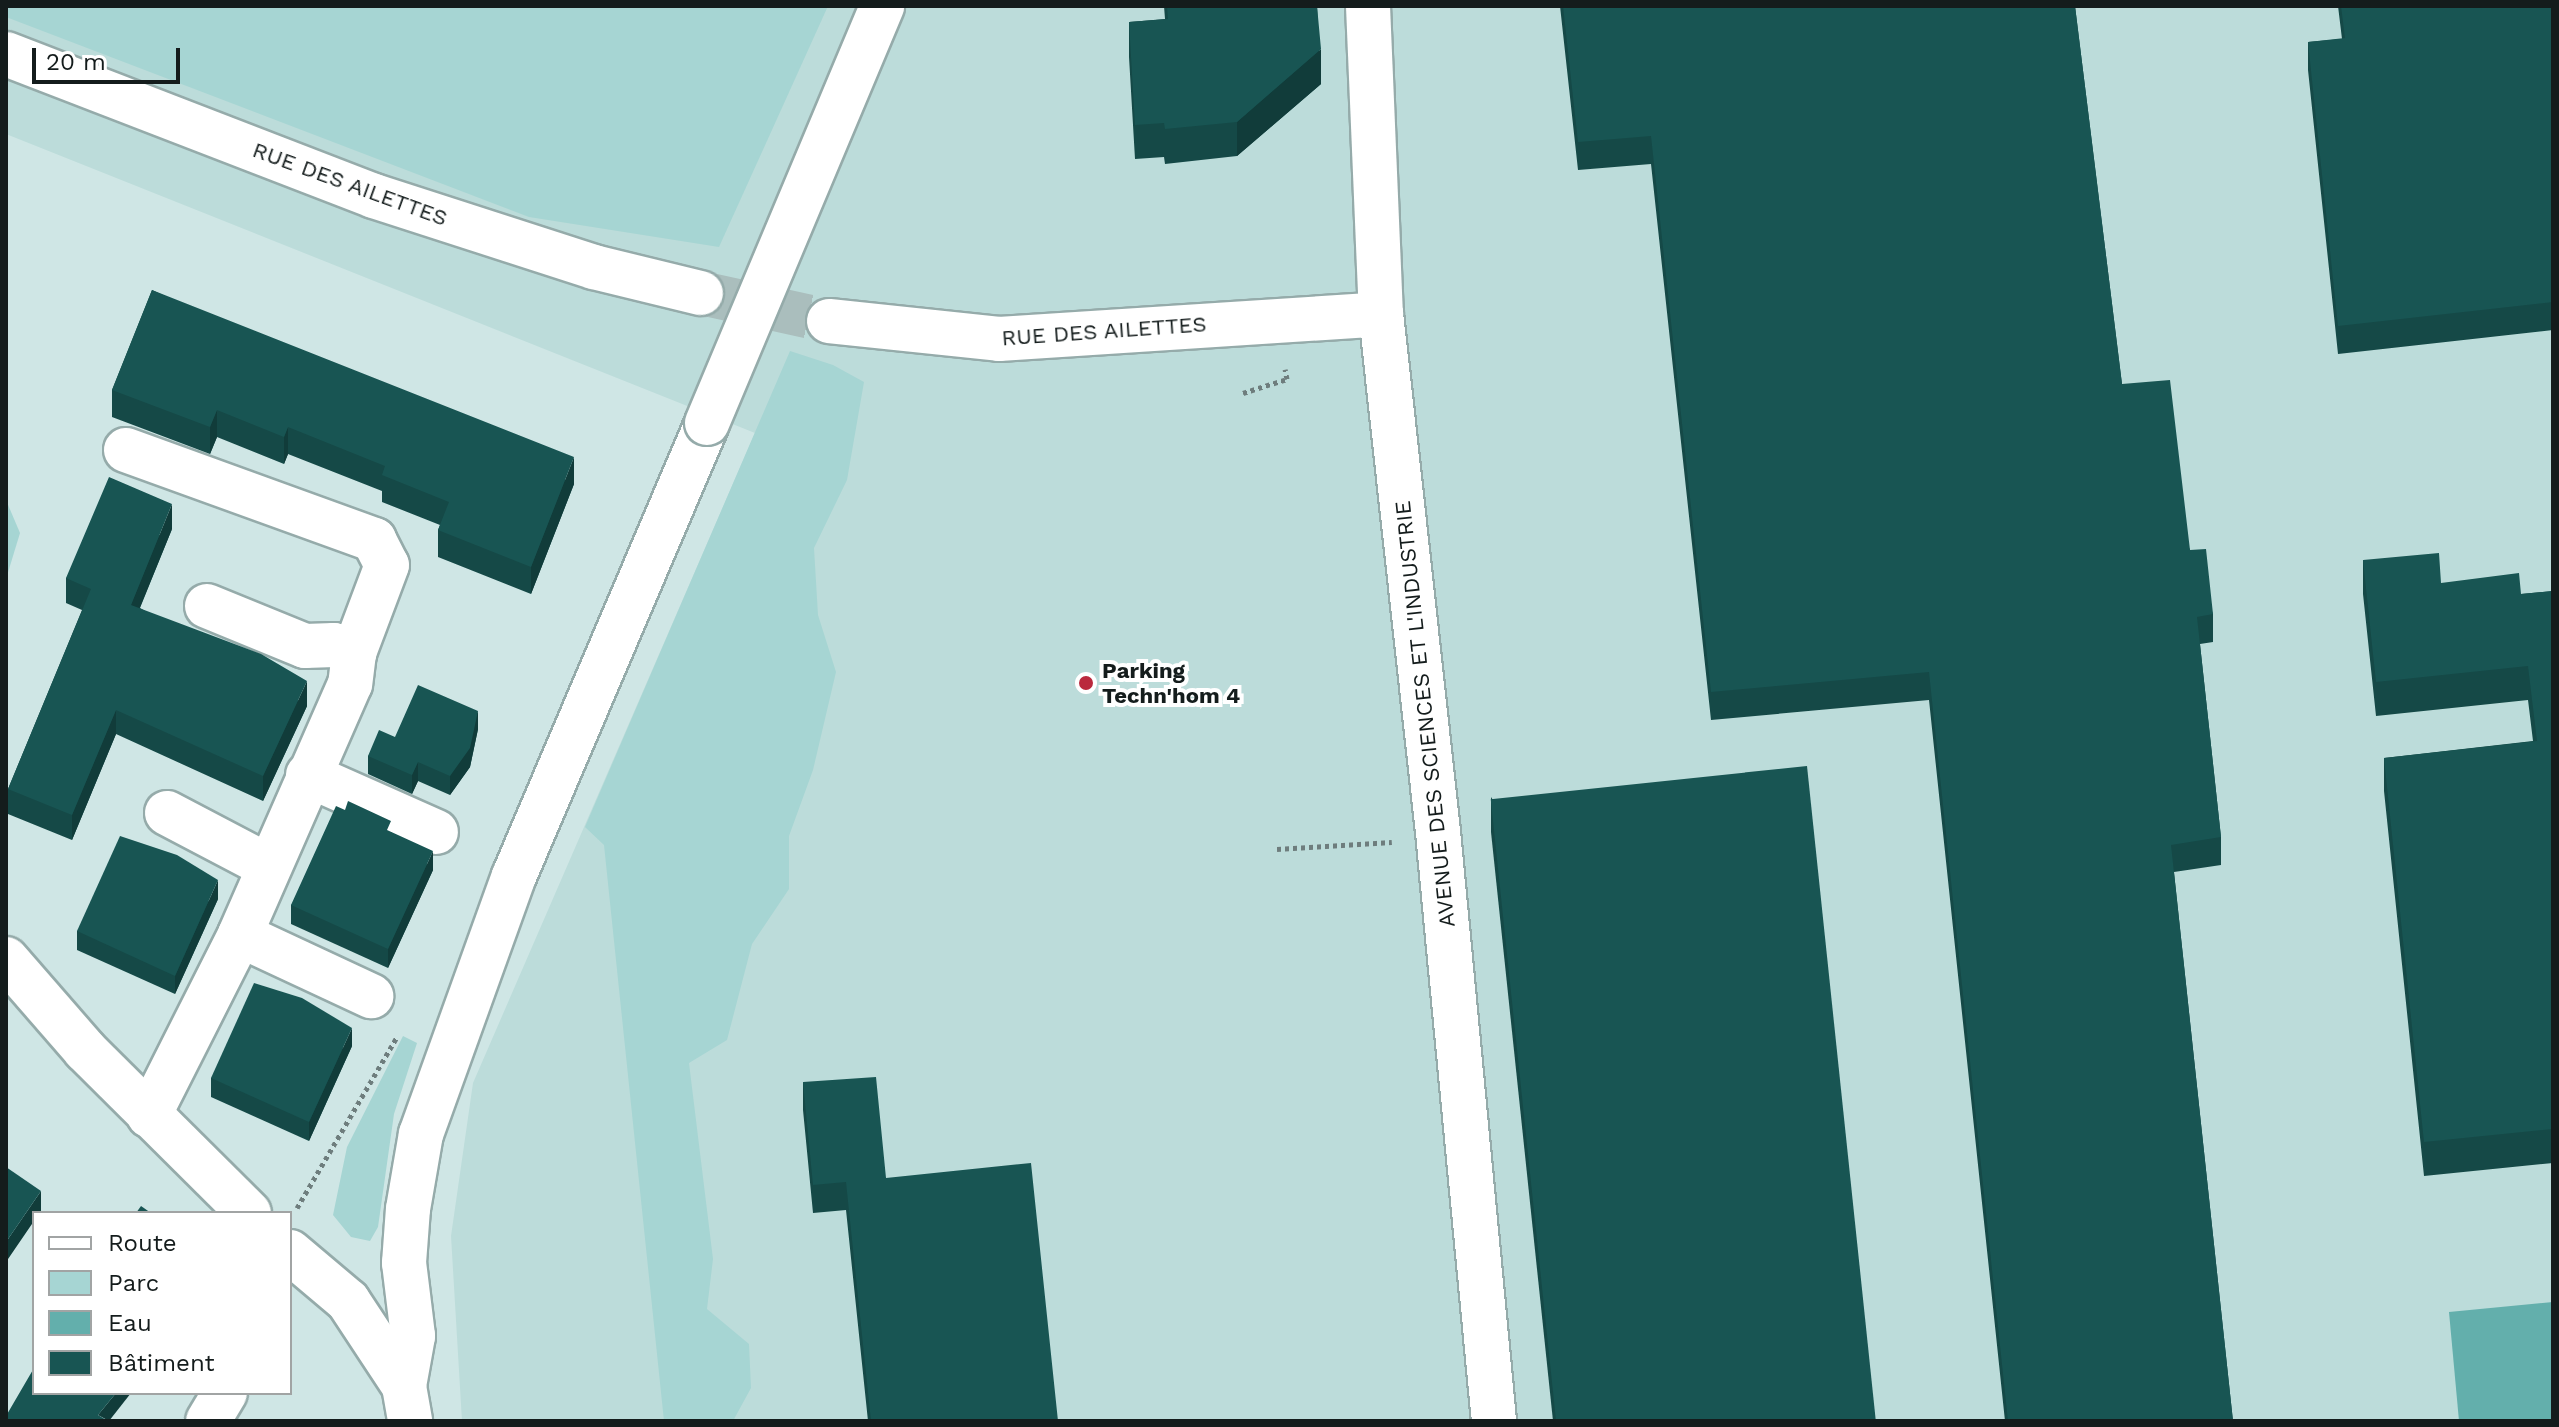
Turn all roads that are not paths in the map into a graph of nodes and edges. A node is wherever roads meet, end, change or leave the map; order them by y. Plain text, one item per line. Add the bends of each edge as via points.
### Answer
1 (882, 6) edge
2 (1368, 6) edge
3 (6, 54) edge
4 (701, 293) tunnel mouth
5 (1381, 314) junction
6 (829, 321) tunnel mouth
7 (126, 450) dead end
8 (207, 606) dead end
9 (354, 653) junction
10 (308, 775) junction
11 (167, 813) dead end
12 (436, 832) dead end
13 (268, 866) junction
14 (240, 935) junction
15 (6, 959) edge
16 (371, 996) dead end
17 (149, 1115) junction
18 (247, 1211) edge
19 (292, 1254) edge
20 (224, 1395) edge
21 (407, 1403) edge
22 (208, 1421) edge
23 (1494, 1421) edge

1 - 21 street, bridge via 514,876 421,1134 404,1263 413,1336
2 - 5 street, AVENUE DES SCIENCES ET L'INDUSTRIE
3 - 4 street, RUE DES AILETTES via 374,196 594,267
5 - 6 street, RUE DES AILETTES via 999,339
5 - 23 street, AVENUE DES SCIENCES ET L'INDUSTRIE via 1437,816
7 - 9 street via 374,540 387,565
8 - 9 street via 305,646 334,645
9 - 10 street via 350,684
10 - 12 street
10 - 13 street
11 - 13 street
13 - 14 street
14 - 16 street
14 - 17 street
15 - 17 street
17 - 18 street
19 - 21 street via 348,1301
20 - 22 street

